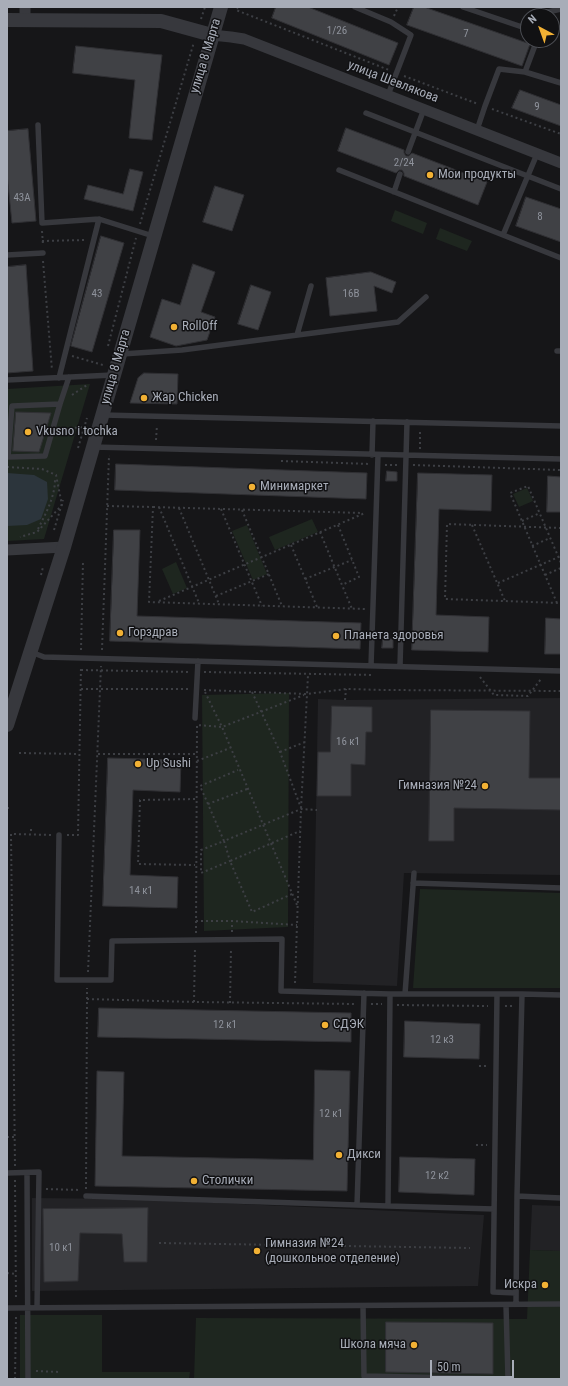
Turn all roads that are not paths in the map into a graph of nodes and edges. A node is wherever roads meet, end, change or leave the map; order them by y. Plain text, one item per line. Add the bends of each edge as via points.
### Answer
1 (221, 7) edge
2 (355, 7) edge
3 (463, 7) edge
4 (25, 13) edge
5 (7, 20) edge
6 (520, 26) edge
7 (212, 36) junction
8 (535, 48) edge
9 (525, 72) junction
10 (561, 83) edge
11 (388, 95) junction
12 (424, 109) junction
13 (366, 113) dead end
14 (38, 125) dead end
15 (477, 130) junction
16 (415, 132) junction
17 (408, 152) dead end
18 (536, 154) junction
19 (561, 163) edge
20 (339, 170) dead end
21 (400, 174) dead end
22 (526, 176) junction
23 (561, 189) edge
24 (394, 192) junction
25 (99, 219) junction
26 (503, 235) junction
27 (154, 236) junction
28 (43, 253) road end
29 (7, 255) edge
30 (561, 258) edge
31 (311, 286) dead end
32 (426, 297) dead end
33 (296, 335) junction
34 (113, 352) junction
35 (107, 375) junction
36 (59, 376) junction
37 (69, 377) junction
38 (7, 380) edge
39 (60, 404) junction
40 (95, 413) junction
41 (373, 421) junction
42 (408, 422) junction
43 (561, 426) edge
44 (92, 447) junction
45 (375, 455) junction
46 (406, 455) junction
47 (561, 459) edge
48 (64, 547) junction
49 (7, 550) edge
50 (30, 652) junction
51 (198, 661) junction
52 (371, 666) junction
53 (400, 666) junction
54 (561, 671) edge
55 (195, 718) dead end
56 (7, 726) edge
57 (59, 835) road end
58 (414, 874) dead end
59 (413, 883) junction
60 (561, 888) edge
61 (364, 993) junction
62 (390, 994) junction
63 (405, 994) junction
64 (497, 994) junction
65 (522, 994) junction
66 (561, 995) edge
67 (7, 1173) edge
68 (27, 1173) junction
69 (86, 1193) road end
70 (517, 1196) junction
71 (561, 1198) edge
72 (357, 1205) junction
73 (388, 1206) junction
74 (494, 1208) junction
75 (516, 1293) junction
76 (516, 1304) junction
77 (561, 1304) edge
78 (506, 1305) junction
79 (363, 1306) junction
80 (7, 1308) edge
81 (27, 1308) junction
82 (37, 1308) junction
83 (28, 1379) edge

1 - 7 street, улица 8 Марта
2 - 11 lane via 391,22 411,35
3 - 6 lane
4 - 5 street
4 - 7 street via 161,21
7 - 11 street, улица Шевлякова via 244,40
7 - 27 street, улица 8 Марта
8 - 9 lane
9 - 10 lane
9 - 15 lane via 499,69
11 - 12 street, улица Шевлякова
12 - 15 street, улица Шевлякова
12 - 16 lane
13 - 16 lane
14 - 25 lane via 42,223
15 - 18 street, улица Шевлякова
16 - 17 lane
16 - 22 lane
18 - 19 street, улица Шевлякова
18 - 22 lane
20 - 24 lane
21 - 24 lane
22 - 23 lane
22 - 26 lane
24 - 26 lane
25 - 27 lane
25 - 36 lane
26 - 30 lane
27 - 34 street, улица 8 Марта
28 - 29 lane
31 - 33 lane
32 - 33 lane via 398,322
33 - 34 lane via 182,350
34 - 35 street, улица 8 Марта
35 - 37 lane
35 - 40 street, улица 8 Марта
36 - 37 lane
36 - 38 lane
37 - 39 lane
39 - 39 lane via 12,406 8,458 45,456
40 - 41 lane
40 - 44 street, улица 8 Марта
41 - 42 lane
41 - 45 lane
42 - 43 lane
42 - 46 lane
44 - 45 lane
44 - 48 street, улица 8 Марта
45 - 46 lane
45 - 52 lane via 378,464
46 - 47 lane
46 - 53 lane
48 - 49 street
48 - 50 street, улица 8 Марта
50 - 51 lane via 44,657
50 - 56 street, улица 8 Марта
51 - 52 lane
51 - 55 lane
52 - 53 lane
53 - 54 lane
57 - 61 lane via 57,980 111,980 112,941 282,939 281,991
58 - 59 lane
59 - 60 lane
59 - 63 lane
61 - 62 lane
61 - 72 lane
62 - 63 lane
62 - 73 lane
63 - 64 lane
64 - 65 lane
64 - 74 lane
65 - 66 lane
65 - 70 lane
67 - 68 lane
68 - 81 lane
68 - 82 lane via 38,1172
69 - 72 lane
70 - 71 lane
70 - 75 lane
72 - 73 lane
73 - 74 lane
74 - 75 lane via 492,1292
75 - 76 lane
76 - 77 lane
76 - 78 lane
78 - 79 lane
78 - 79 lane via 508,1379 364,1376
79 - 82 lane
80 - 81 lane
81 - 82 lane
81 - 83 lane

